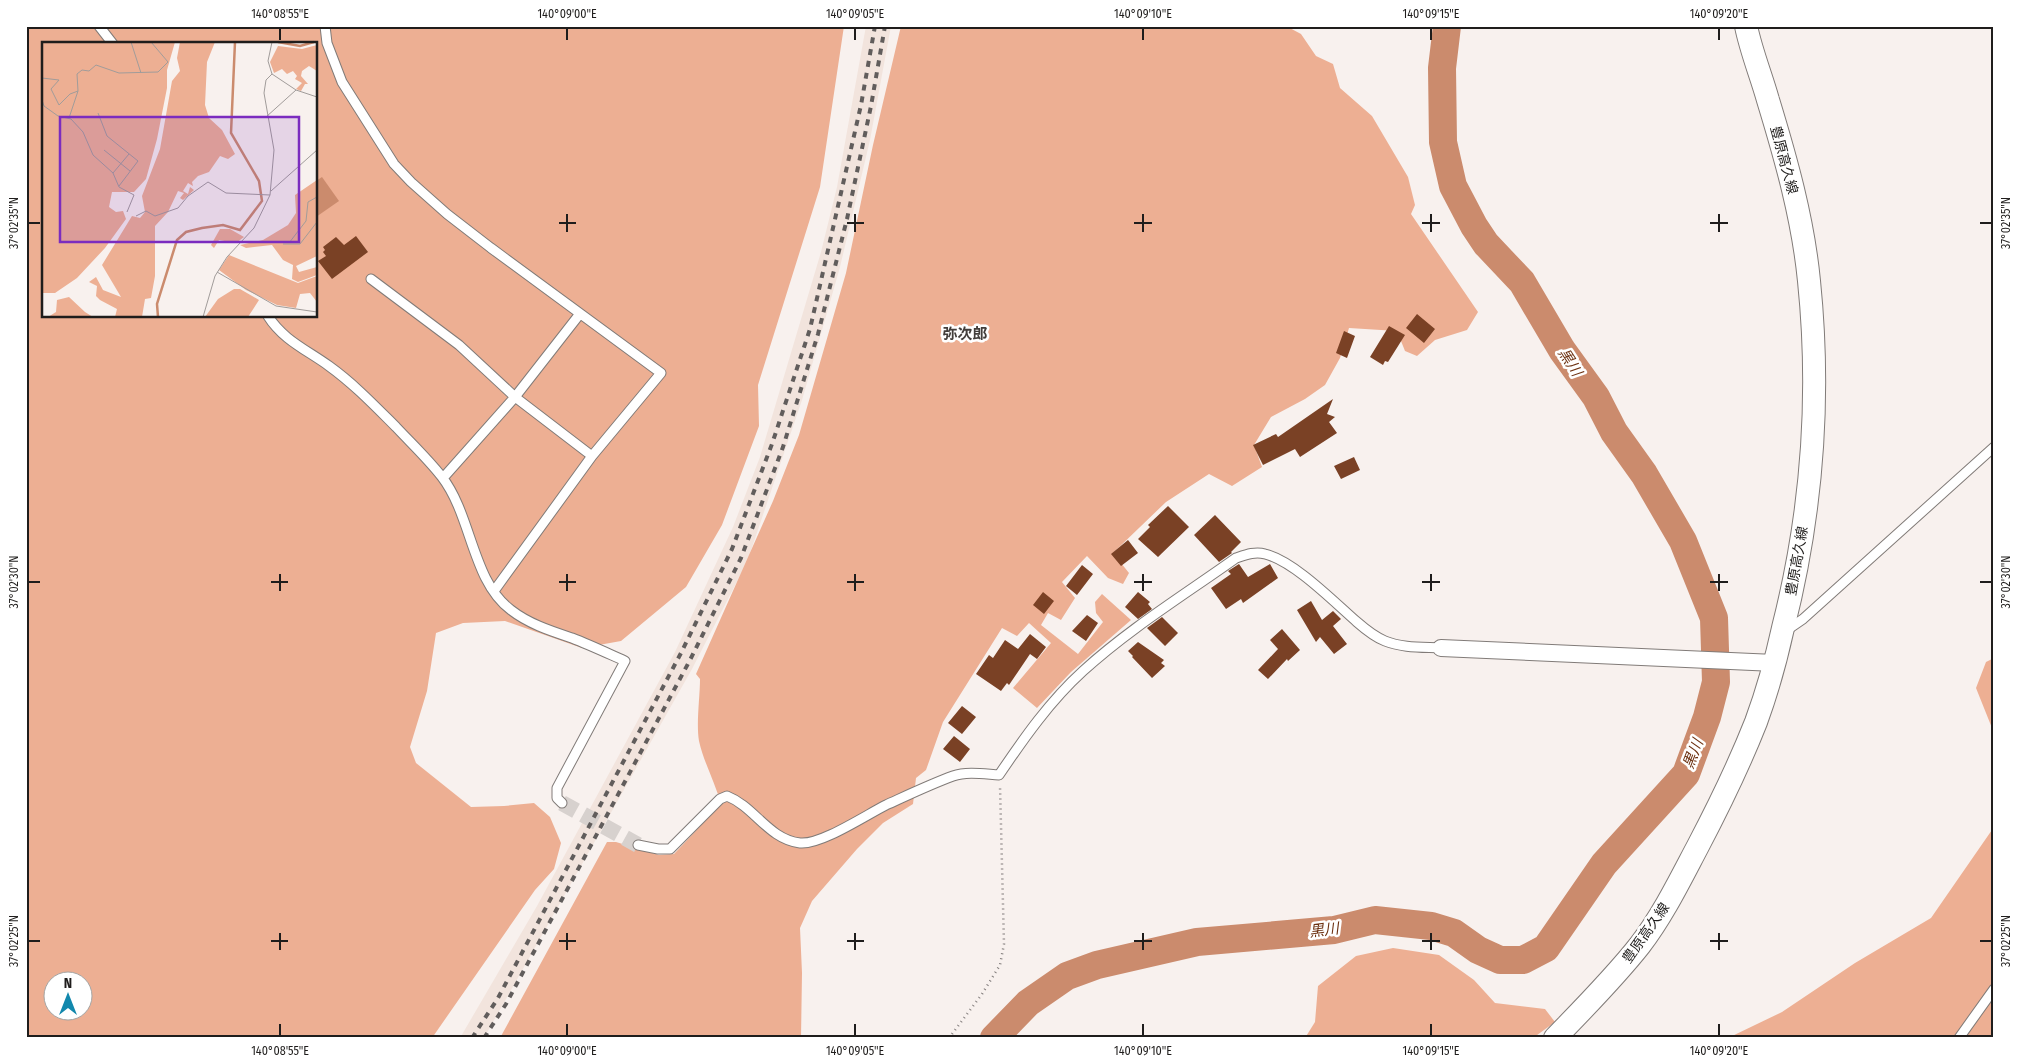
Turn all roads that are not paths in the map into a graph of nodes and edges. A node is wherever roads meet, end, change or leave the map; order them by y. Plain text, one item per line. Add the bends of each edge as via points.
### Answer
1 (99, 26) edge
2 (325, 26) edge
3 (1746, 26) edge
4 (111, 42) edge
5 (371, 280) dead end
6 (580, 315) junction
7 (269, 318) edge
8 (515, 397) junction
9 (1994, 447) edge
10 (592, 456) junction
11 (443, 478) junction
12 (494, 591) junction
13 (1782, 632) junction
14 (1441, 648) joint
15 (1775, 663) junction
16 (562, 803) dead end
17 (638, 845) tunnel mouth
18 (1994, 989) edge
19 (1555, 1038) edge
20 (1959, 1038) edge

1 - 4 lane
2 - 6 lane via 327,43 342,82 394,164 447,214
3 - 13 main road, 豊原高久線 via 1786,164 1800,221 1809,280 1813,449 1797,573
5 - 8 lane via 459,345
6 - 8 lane
6 - 10 lane via 661,373
7 - 11 lane via 296,345 361,392
8 - 10 lane
8 - 11 lane
9 - 13 lane via 1803,619
10 - 12 lane
11 - 12 lane via 460,507 484,575
12 - 16 lane via 509,610 529,622 625,661 557,788 557,798
13 - 15 main road, 豊原高久線
14 - 15 street
14 - 17 lane via 1384,641 1366,630 1297,571 1265,554 1248,554 1236,558 1125,636 1082,672 1031,729 999,775 954,776 888,804 815,842 801,843 775,834 740,801 727,796 720,799 670,849
15 - 19 main road, 豊原高久線 via 1730,784 1667,904 1641,943 1605,987
18 - 20 lane

